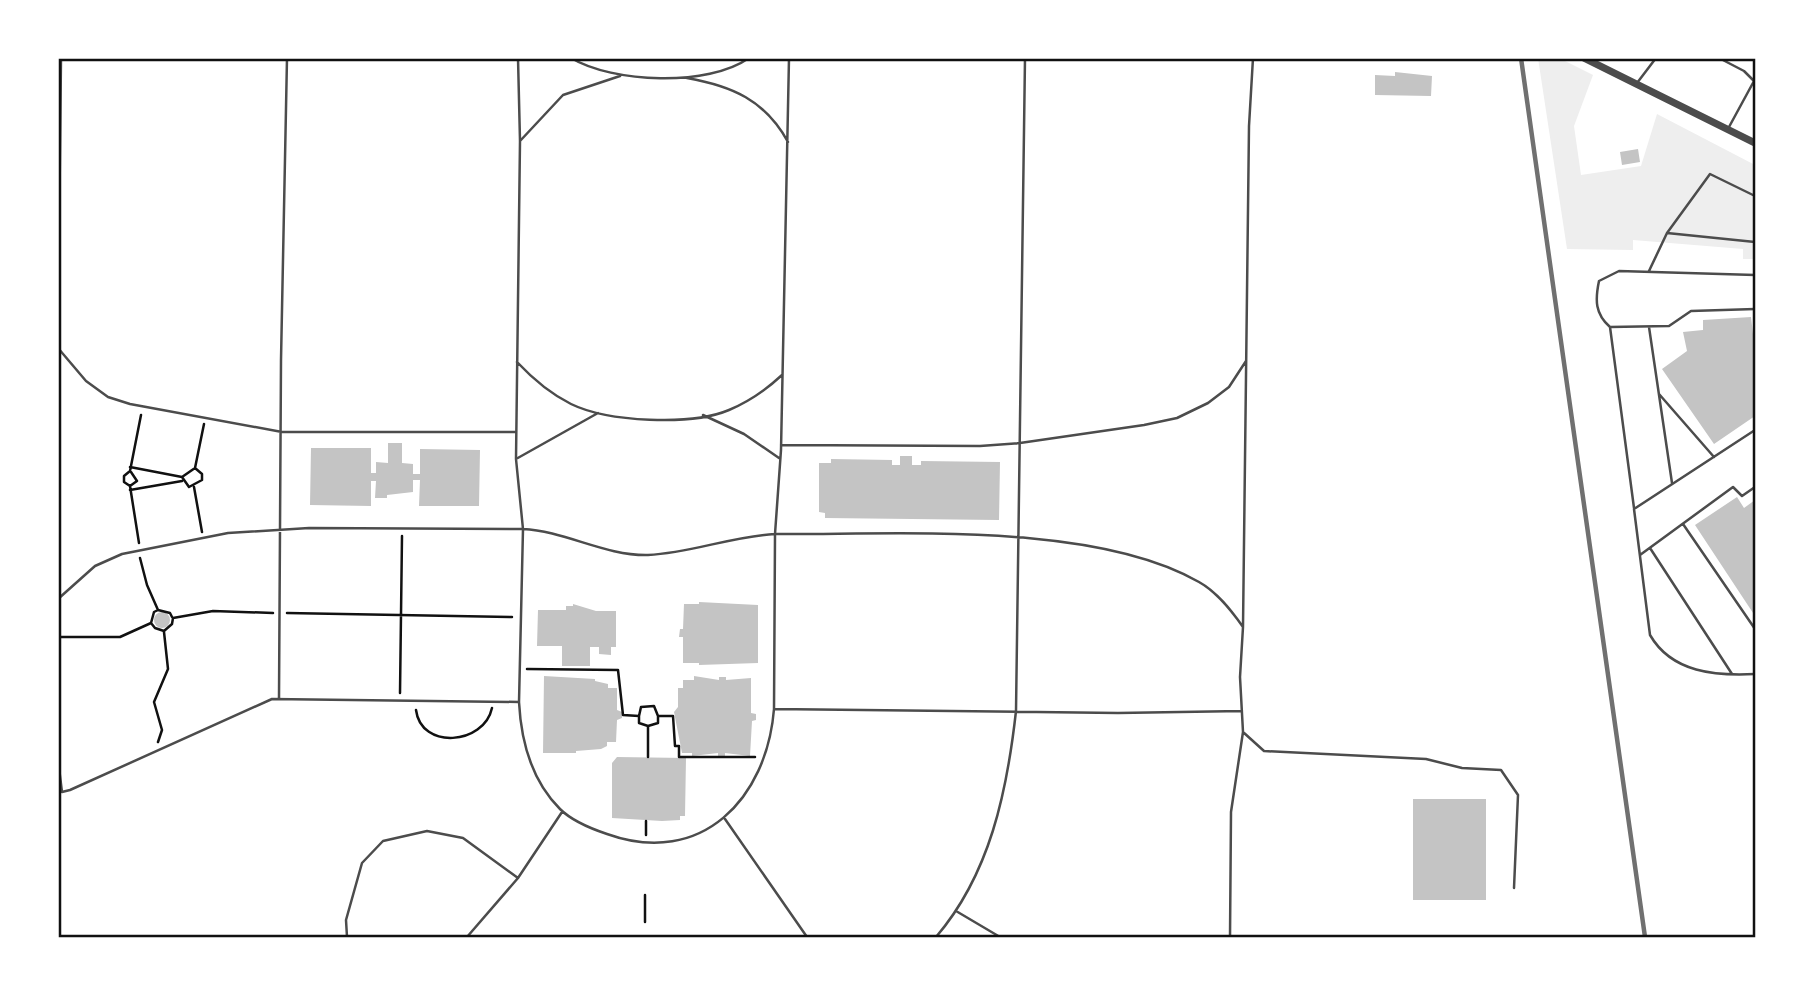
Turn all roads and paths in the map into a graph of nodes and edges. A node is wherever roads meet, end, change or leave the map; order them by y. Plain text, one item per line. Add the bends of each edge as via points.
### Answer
1 (61, 58) edge
2 (287, 58) edge
3 (518, 58) edge
4 (571, 58) edge
5 (749, 58) edge
6 (1025, 58) edge
7 (1253, 58) edge
8 (1584, 58) edge
9 (1656, 58) edge
10 (1718, 58) edge
11 (790, 59) edge
12 (624, 75) junction
13 (683, 77) junction
14 (1754, 81) edge
15 (1637, 83) junction
16 (1728, 129) junction
17 (520, 141) junction
18 (1755, 143) edge
19 (789, 144) junction
20 (1755, 195) edge
21 (1667, 233) junction
22 (1755, 242) edge
23 (1649, 271) junction
24 (1755, 275) edge
25 (1755, 309) edge
26 (1610, 327) junction
27 (1649, 327) junction
28 (58, 334) edge
29 (58, 348) edge
30 (1247, 360) junction
31 (516, 361) junction
32 (782, 375) junction
33 (1659, 394) junction
34 (143, 407) junction
35 (598, 413) junction
36 (703, 415) junction
37 (205, 419) junction
38 (1755, 430) edge
39 (282, 432) junction
40 (516, 432) junction
41 (1020, 443) junction
42 (781, 445) junction
43 (1714, 457) junction
44 (516, 459) junction
45 (780, 459) junction
46 (195, 468) junction
47 (130, 469) junction
48 (182, 479) junction
49 (1672, 484) junction
50 (194, 487) junction
51 (1755, 487) edge
52 (130, 488) junction
53 (1634, 509) junction
54 (1683, 524) junction
55 (281, 528) junction
56 (402, 528) junction
57 (523, 529) junction
58 (775, 534) junction
59 (1020, 537) junction
60 (203, 538) junction
61 (139, 543) dead end
62 (1650, 548) junction
63 (1640, 555) junction
64 (140, 558) dead end
65 (58, 599) edge
66 (158, 610) junction
67 (272, 613) dead end
68 (287, 613) dead end
69 (402, 615) junction
70 (522, 617) junction
71 (173, 618) junction
72 (151, 624) junction
73 (1244, 627) junction
74 (1755, 629) edge
75 (164, 631) junction
76 (58, 637) edge
77 (520, 668) junction
78 (1755, 674) edge
79 (1733, 675) junction
80 (279, 698) junction
81 (400, 700) junction
82 (415, 701) junction
83 (493, 702) junction
84 (519, 702) junction
85 (774, 709) junction
86 (1016, 711) junction
87 (1242, 711) junction
88 (639, 716) junction
89 (658, 716) junction
90 (648, 726) junction
91 (1244, 732) junction
92 (157, 752) junction
93 (648, 757) dead end
94 (766, 757) junction
95 (58, 760) edge
96 (562, 811) junction
97 (725, 818) junction
98 (646, 821) dead end
99 (646, 835) dead end
100 (518, 878) junction
101 (1514, 888) dead end
102 (645, 895) dead end
103 (956, 911) junction
104 (645, 922) dead end
105 (347, 937) edge
106 (467, 937) edge
107 (807, 937) edge
108 (936, 937) edge
109 (1000, 937) edge
110 (1230, 937) edge

1 - 28 lane
2 - 39 lane
3 - 17 lane
4 - 12 lane via 605,74
5 - 13 lane
6 - 41 lane
7 - 30 lane
8 - 15 street
9 - 15 lane
10 - 14 lane
11 - 19 lane
12 - 13 lane
12 - 17 lane via 563,95
13 - 19 lane via 722,84 750,99 777,121
14 - 16 lane
15 - 16 street
16 - 18 street
17 - 31 lane
19 - 32 lane
20 - 21 lane via 1710,174
21 - 22 lane
21 - 23 lane
23 - 24 lane
23 - 26 lane via 1619,271 1599,281 1599,317
25 - 27 lane via 1691,311 1669,326
26 - 27 lane
26 - 53 lane
27 - 33 lane
29 - 34 lane via 86,381 108,397
30 - 41 lane via 1229,387 1177,418
30 - 73 lane
31 - 35 lane via 572,404
31 - 40 lane
32 - 36 lane via 727,411
32 - 42 lane
33 - 43 lane
33 - 49 lane
34 - 37 lane
34 - 47 path
35 - 36 lane via 654,419
35 - 44 lane
36 - 45 lane via 744,434
37 - 39 lane
37 - 46 path
38 - 43 lane
39 - 40 lane
39 - 55 lane
40 - 44 lane
41 - 42 lane
41 - 59 lane
42 - 45 lane
43 - 49 lane
44 - 57 lane
45 - 58 lane
46 - 48 path
46 - 50 path via 202,480
47 - 48 path
47 - 52 path via 124,482
47 - 52 path via 137,481
48 - 50 path
48 - 52 path
49 - 53 lane
50 - 60 path
51 - 54 lane via 1742,496 1733,487
52 - 61 path
53 - 63 lane
54 - 62 lane
54 - 74 lane
55 - 56 lane
55 - 60 lane
55 - 80 lane
56 - 57 lane
56 - 69 path
57 - 58 lane via 646,555
57 - 70 lane
58 - 59 lane
58 - 85 lane
59 - 73 lane via 1171,568 1202,584
59 - 86 lane
60 - 65 lane via 122,554 95,566
62 - 63 lane
62 - 79 lane
63 - 79 lane via 1650,635 1657,648 1700,672
64 - 66 path
66 - 71 path
66 - 72 path
67 - 71 path via 213,611
68 - 69 path
69 - 70 path
69 - 81 path
70 - 77 lane
71 - 75 path
72 - 75 path
72 - 76 path via 120,636
73 - 87 lane
75 - 92 path via 169,669 154,702 162,730
77 - 84 lane
77 - 88 path via 618,670 622,715
78 - 79 lane
80 - 81 lane
80 - 92 lane
81 - 82 lane
82 - 83 lane
82 - 83 path via 417,718 446,738 480,731
83 - 84 lane
84 - 96 lane via 526,751 542,787
85 - 86 lane
85 - 94 lane
86 - 87 lane
86 - 103 lane via 998,820
87 - 91 lane
88 - 89 path via 641,706 654,706
88 - 90 path via 639,723
89 - 90 path via 658,723
89 - 94 path via 673,716 679,757
90 - 93 path
91 - 101 lane via 1264,751 1426,759 1462,768 1501,770 1518,795
91 - 110 lane via 1231,812
92 - 95 lane via 62,792
94 - 97 lane via 751,788
96 - 97 lane via 602,832 646,842 685,838
96 - 100 lane
97 - 107 lane
98 - 99 path
100 - 105 lane via 463,838 427,831 383,841 362,863 345,920
100 - 106 lane
102 - 104 path
103 - 108 lane
103 - 109 lane

